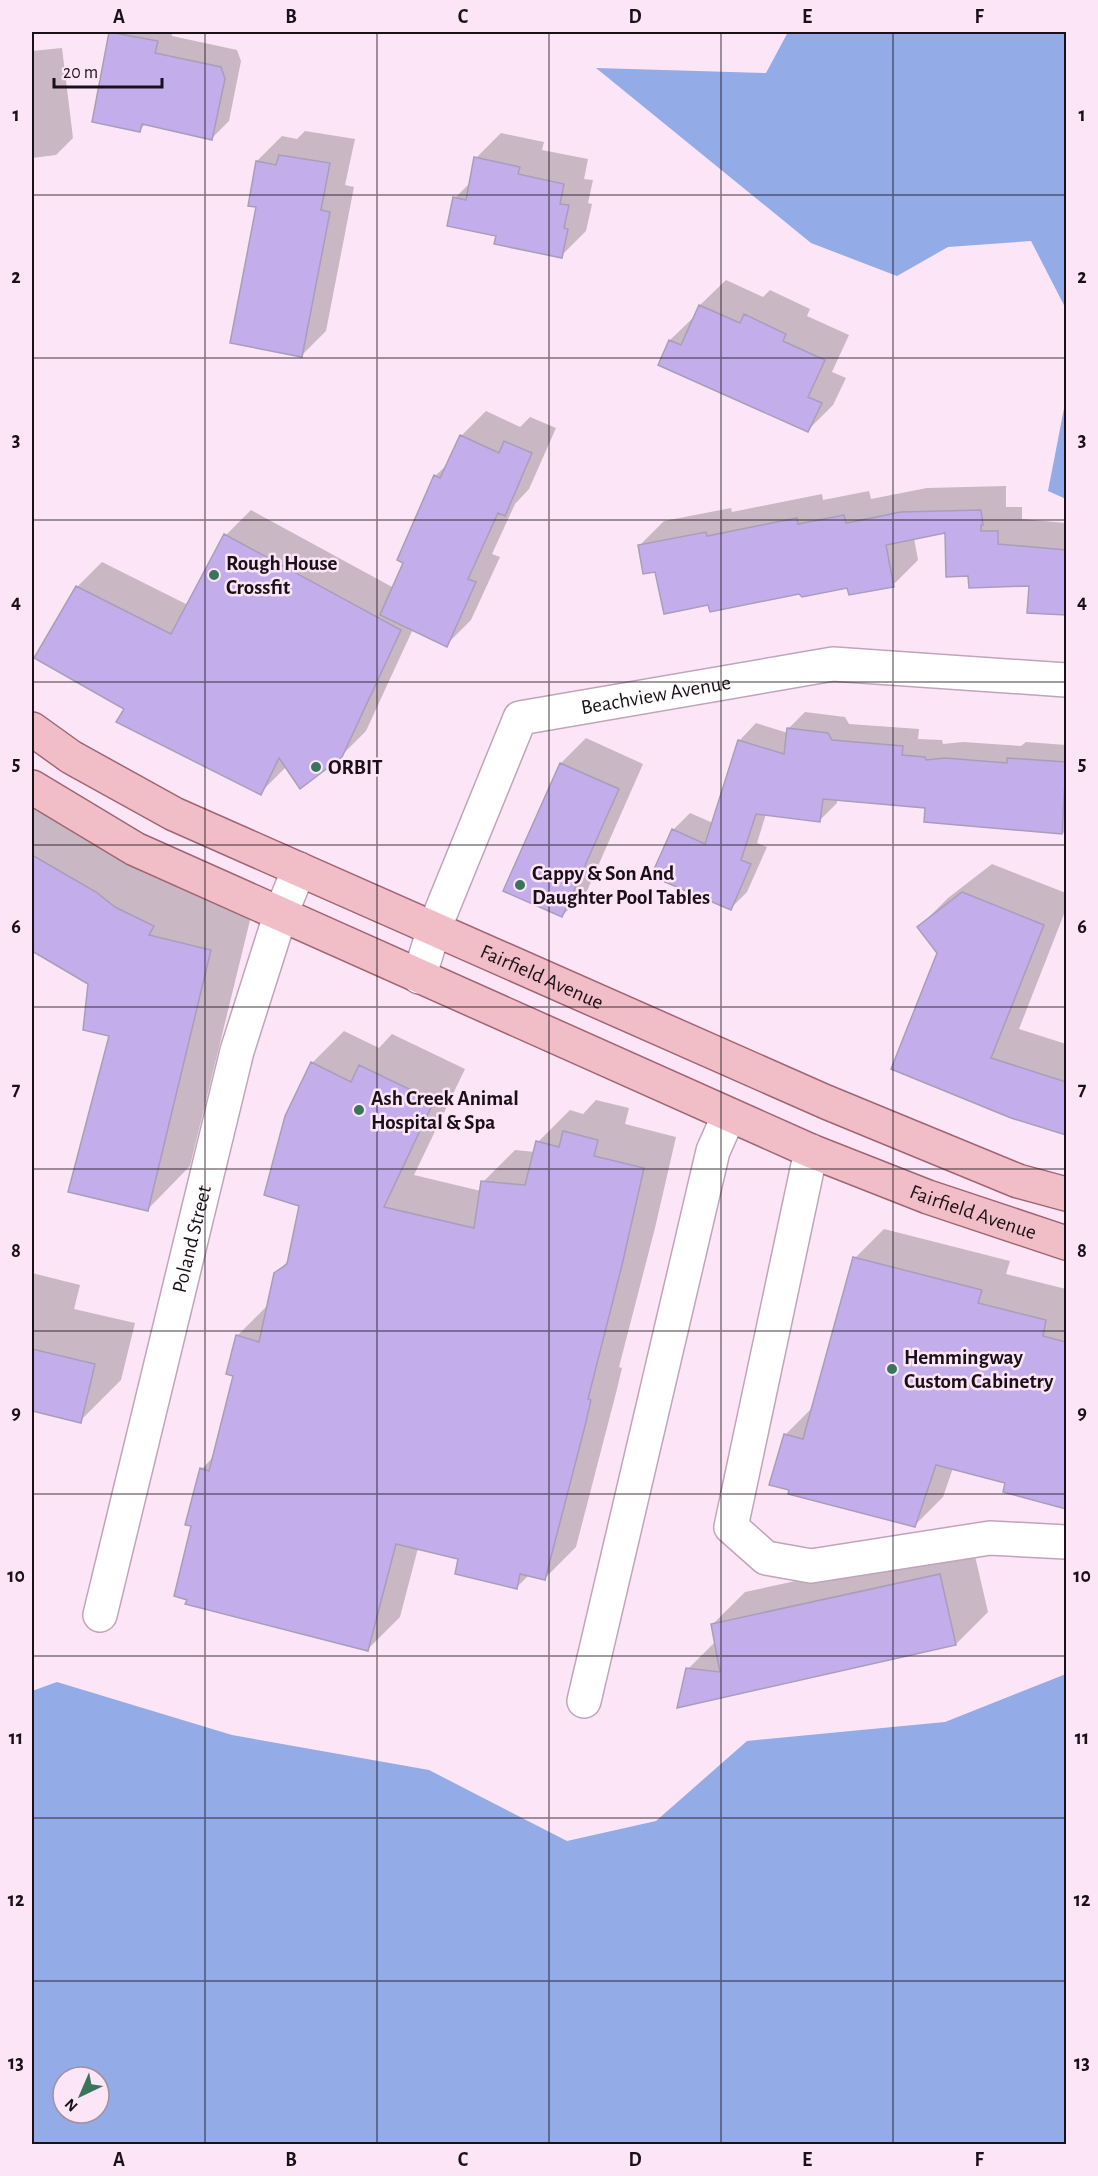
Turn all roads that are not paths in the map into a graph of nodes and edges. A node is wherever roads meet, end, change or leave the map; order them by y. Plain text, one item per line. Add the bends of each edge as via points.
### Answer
1 (1066, 680) edge
2 (32, 729) edge
3 (32, 787) edge
4 (299, 869) junction
5 (280, 916) junction
6 (434, 929) junction
7 (419, 977) junction
8 (748, 1068) junction
9 (826, 1102) junction
10 (729, 1115) junction
11 (811, 1151) junction
12 (1066, 1194) edge
13 (1066, 1243) edge
14 (1066, 1542) edge
15 (100, 1615) dead end
16 (584, 1701) dead end

1 - 6 street, Beachview Avenue via 833,664 520,718
2 - 4 main road, Fairfield Avenue via 71,756 174,814
3 - 5 main road, Fairfield Avenue via 135,849
4 - 5 street, Poland Street
4 - 6 main road, Fairfield Avenue
5 - 7 main road, Fairfield Avenue
5 - 15 street, Poland Street via 237,1051
6 - 7 street, Beachview Avenue
6 - 8 main road, Fairfield Avenue
7 - 10 main road, Fairfield Avenue
8 - 9 main road, Fairfield Avenue
8 - 10 main road
9 - 11 main road
9 - 12 main road, Fairfield Avenue via 1018,1181
10 - 11 main road, Fairfield Avenue
10 - 16 street via 713,1150
11 - 13 main road, Fairfield Avenue via 928,1197
11 - 14 street via 731,1527 766,1558 811,1566 990,1538

